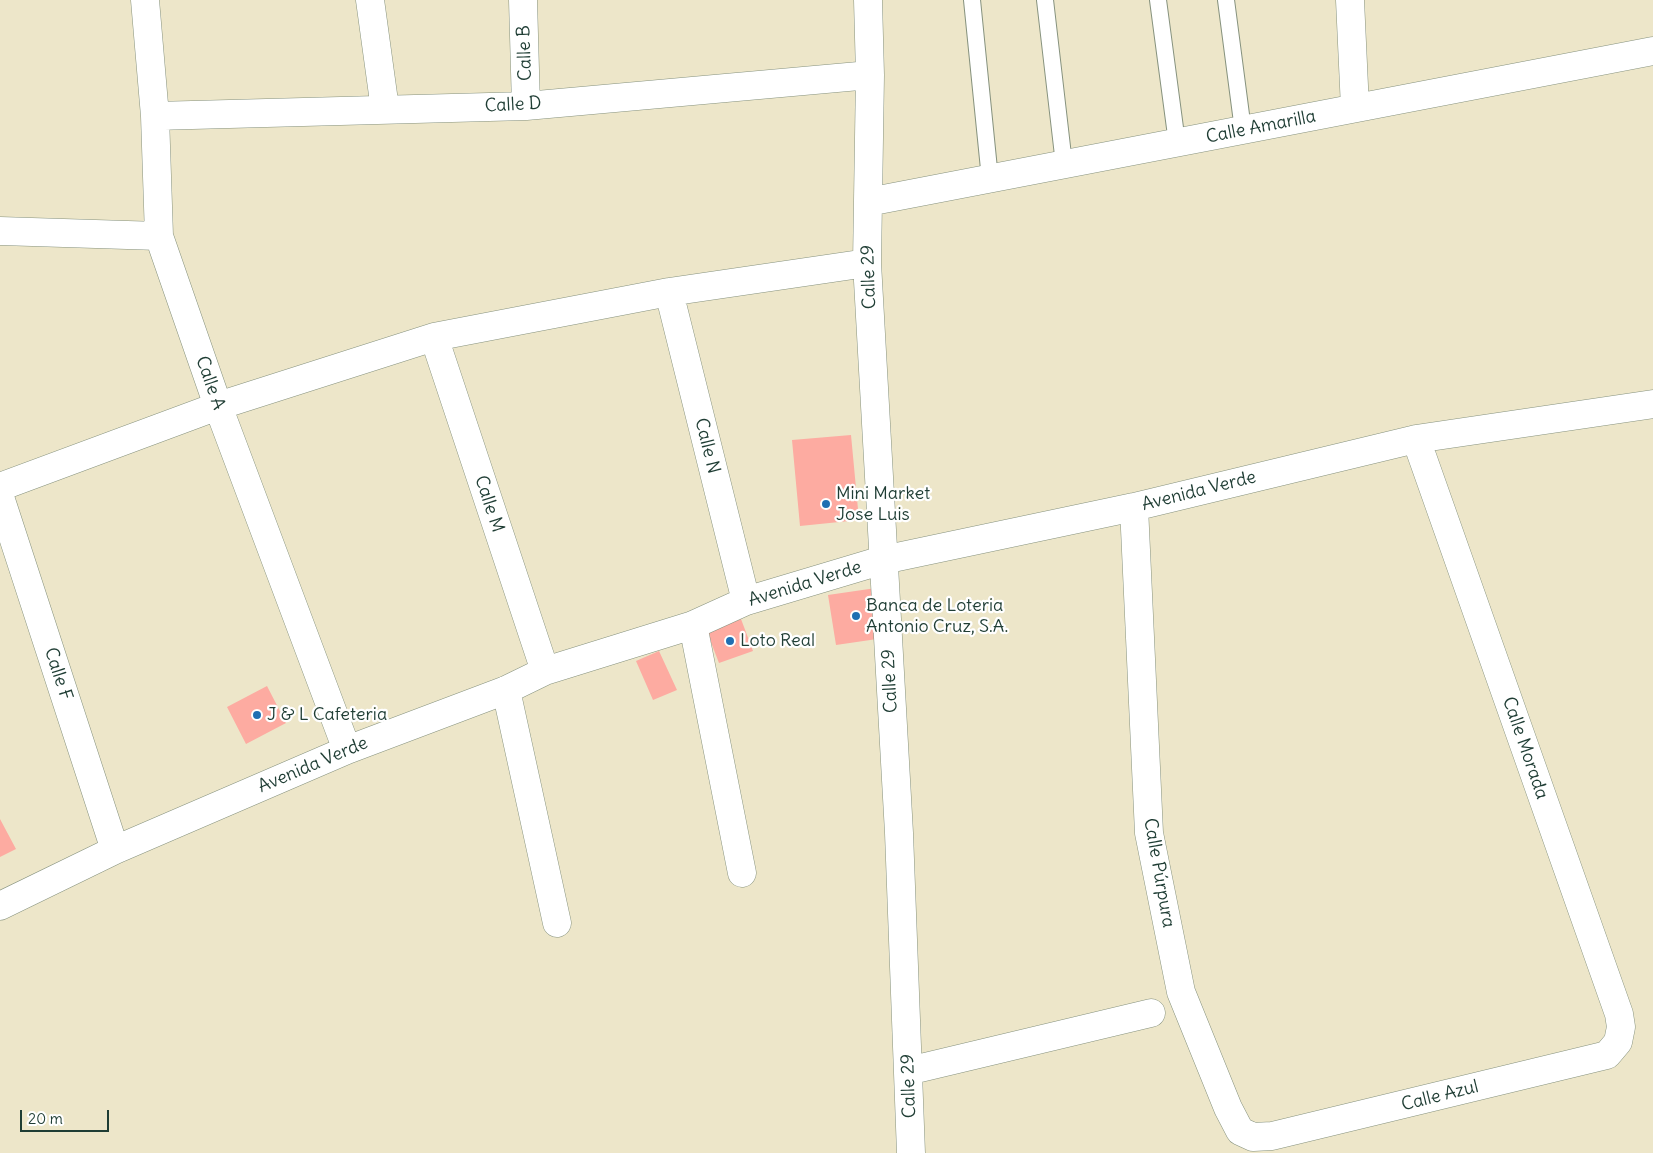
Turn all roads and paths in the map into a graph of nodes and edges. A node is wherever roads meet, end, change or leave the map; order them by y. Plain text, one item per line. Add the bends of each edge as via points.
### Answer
1 (144, 0) edge
2 (370, 0) edge
3 (523, 0) edge
4 (868, 0) edge
5 (972, 0) edge
6 (1045, 0) edge
7 (1158, 0) edge
8 (1226, 0) edge
9 (1350, 0) edge
10 (1653, 51) edge
11 (870, 75) junction
12 (526, 106) junction
13 (1355, 108) junction
14 (386, 109) junction
15 (155, 116) junction
16 (1243, 130) junction
17 (1177, 143) junction
18 (1064, 164) junction
19 (990, 179) junction
20 (868, 202) junction
21 (0, 231) edge
22 (159, 236) junction
23 (867, 263) junction
24 (668, 292) junction
25 (434, 337) junction
26 (1653, 404) edge
27 (218, 406) junction
28 (1416, 439) junction
29 (0, 487) edge
30 (0, 497) edge
31 (1134, 507) junction
32 (883, 560) junction
33 (746, 601) junction
34 (693, 625) junction
35 (544, 671) junction
36 (506, 690) junction
37 (347, 750) junction
38 (116, 850) junction
39 (742, 873) dead end
40 (0, 906) edge
41 (557, 923) dead end
42 (1151, 1013) dead end
43 (1607, 1056) joint
44 (908, 1071) junction
45 (1272, 1136) joint
46 (911, 1153) edge

1 - 15 street, Calle A
2 - 14 street
3 - 12 street, Calle B
4 - 11 street, Calle 29
5 - 19 lane
6 - 18 lane
7 - 17 lane
8 - 16 lane
9 - 13 street
10 - 13 street, Calle Amarilla
11 - 12 street, Calle D
11 - 20 street, Calle 29
12 - 14 street, Calle D
13 - 16 street, Calle Amarilla
14 - 15 street, Calle D
15 - 22 street, Calle A
16 - 17 street, Calle Amarilla
17 - 18 street, Calle Amarilla
18 - 19 street, Calle Amarilla
19 - 20 street, Calle Amarilla
20 - 23 street, Calle 29
21 - 22 street
22 - 27 street, Calle A
23 - 24 street
23 - 32 street, Calle 29
24 - 25 street
24 - 33 street, Calle N
25 - 27 street
25 - 35 street, Calle M
26 - 28 street, Avenida Verde
27 - 29 street
27 - 37 street, Calle A
28 - 31 street, Avenida Verde
28 - 43 street, Calle Morada via 1619,1014 1618,1042
30 - 38 street, Calle F
31 - 32 street, Avenida Verde
31 - 45 street, Calle Púrpura via 1149,833 1181,992 1240,1131 1252,1138
32 - 33 street, Avenida Verde
32 - 44 street, Calle 29 via 899,833
33 - 34 street, Avenida Verde
34 - 35 street, Avenida Verde
34 - 39 street
35 - 36 street, Avenida Verde
36 - 37 street, Avenida Verde
36 - 41 street
37 - 38 street, Avenida Verde
38 - 40 street, Avenida Verde
42 - 44 street
43 - 45 street, Calle Azul
44 - 46 street, Calle 29

